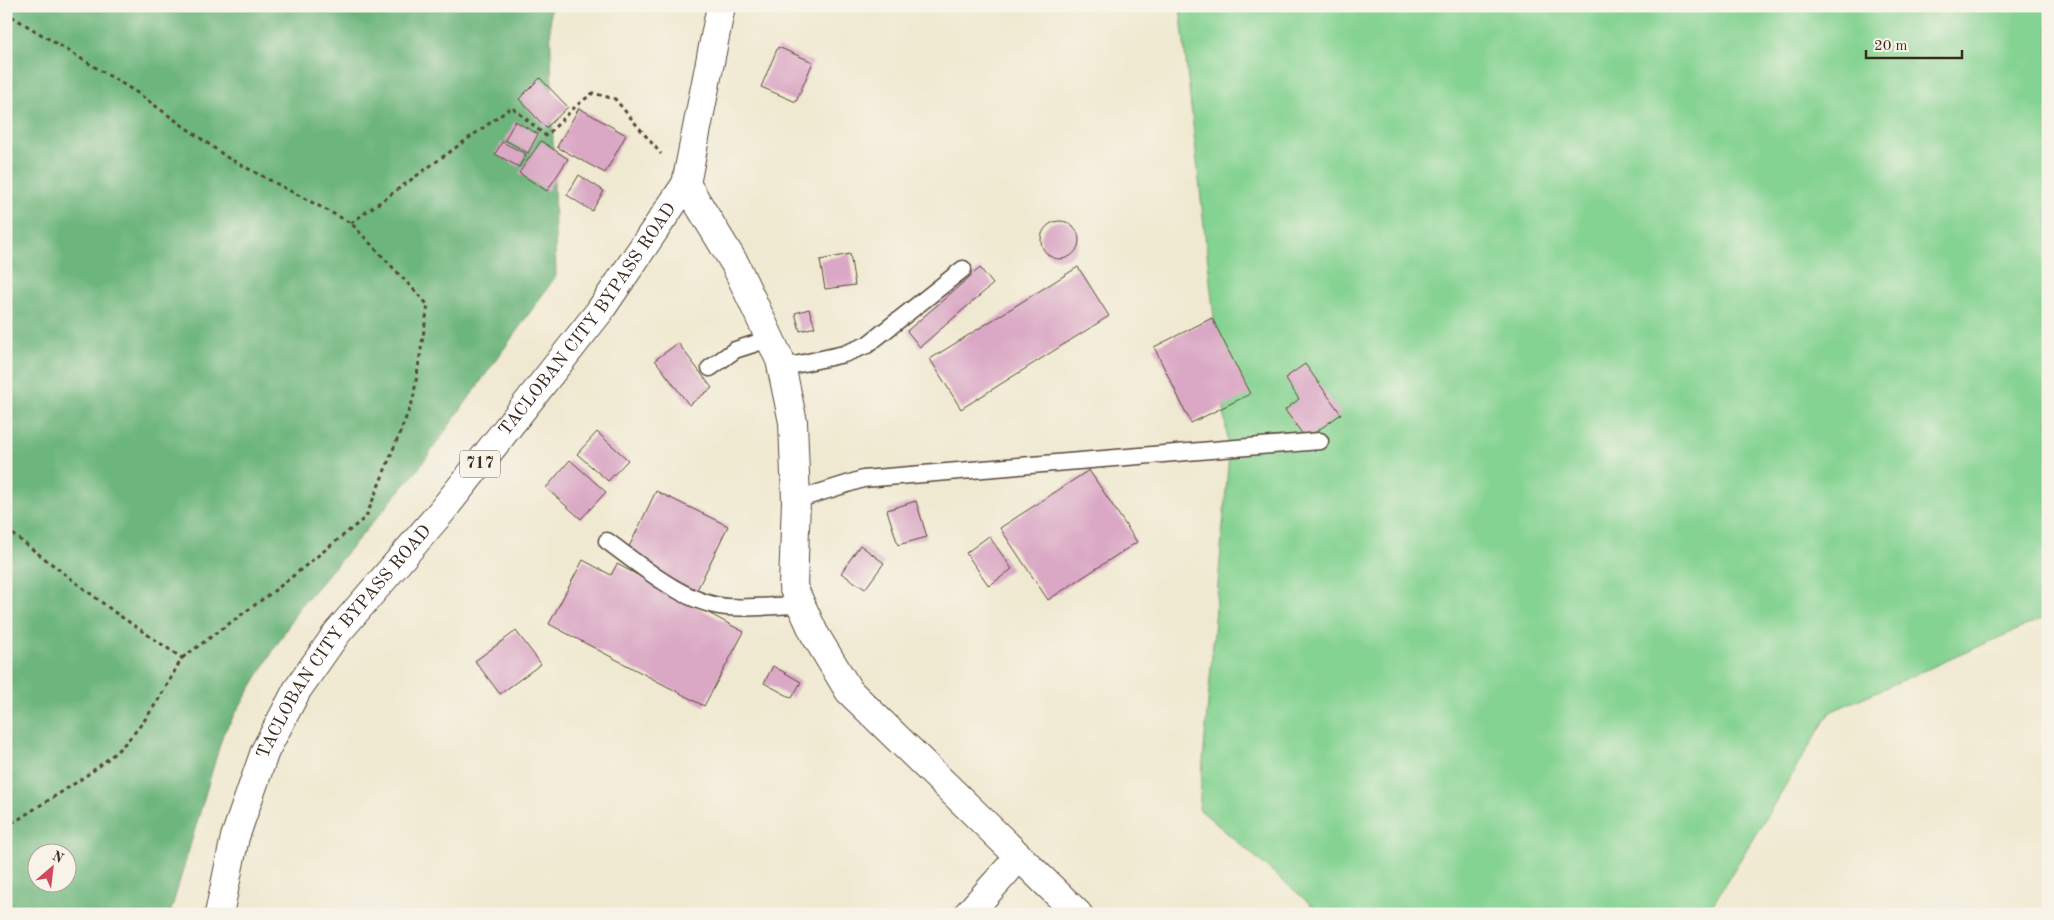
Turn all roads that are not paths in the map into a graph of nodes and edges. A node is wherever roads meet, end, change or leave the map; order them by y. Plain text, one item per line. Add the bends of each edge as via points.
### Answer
1 (721, 6) edge
2 (686, 184) junction
3 (963, 269) dead end
4 (769, 339) junction
5 (710, 368) dead end
6 (781, 368) junction
7 (1320, 441) dead end
8 (796, 500) junction
9 (607, 541) dead end
10 (801, 604) junction
11 (1019, 857) junction
12 (219, 914) edge
13 (968, 914) edge
14 (1078, 914) edge

1 - 2 main road, TACLOBAN CITY BYPASS ROAD / 717
2 - 4 main road via 735,264
2 - 12 main road, TACLOBAN CITY BYPASS ROAD / 717 via 599,312 442,511 336,633 297,690 265,751 235,837
3 - 6 lane via 867,345 844,354
4 - 5 lane via 735,350
4 - 6 main road
6 - 8 main road via 793,422
7 - 8 lane via 863,479
8 - 10 main road via 793,587
9 - 10 lane via 664,583 696,599 726,607
10 - 11 main road via 814,633 849,691
11 - 13 main road
11 - 14 main road

